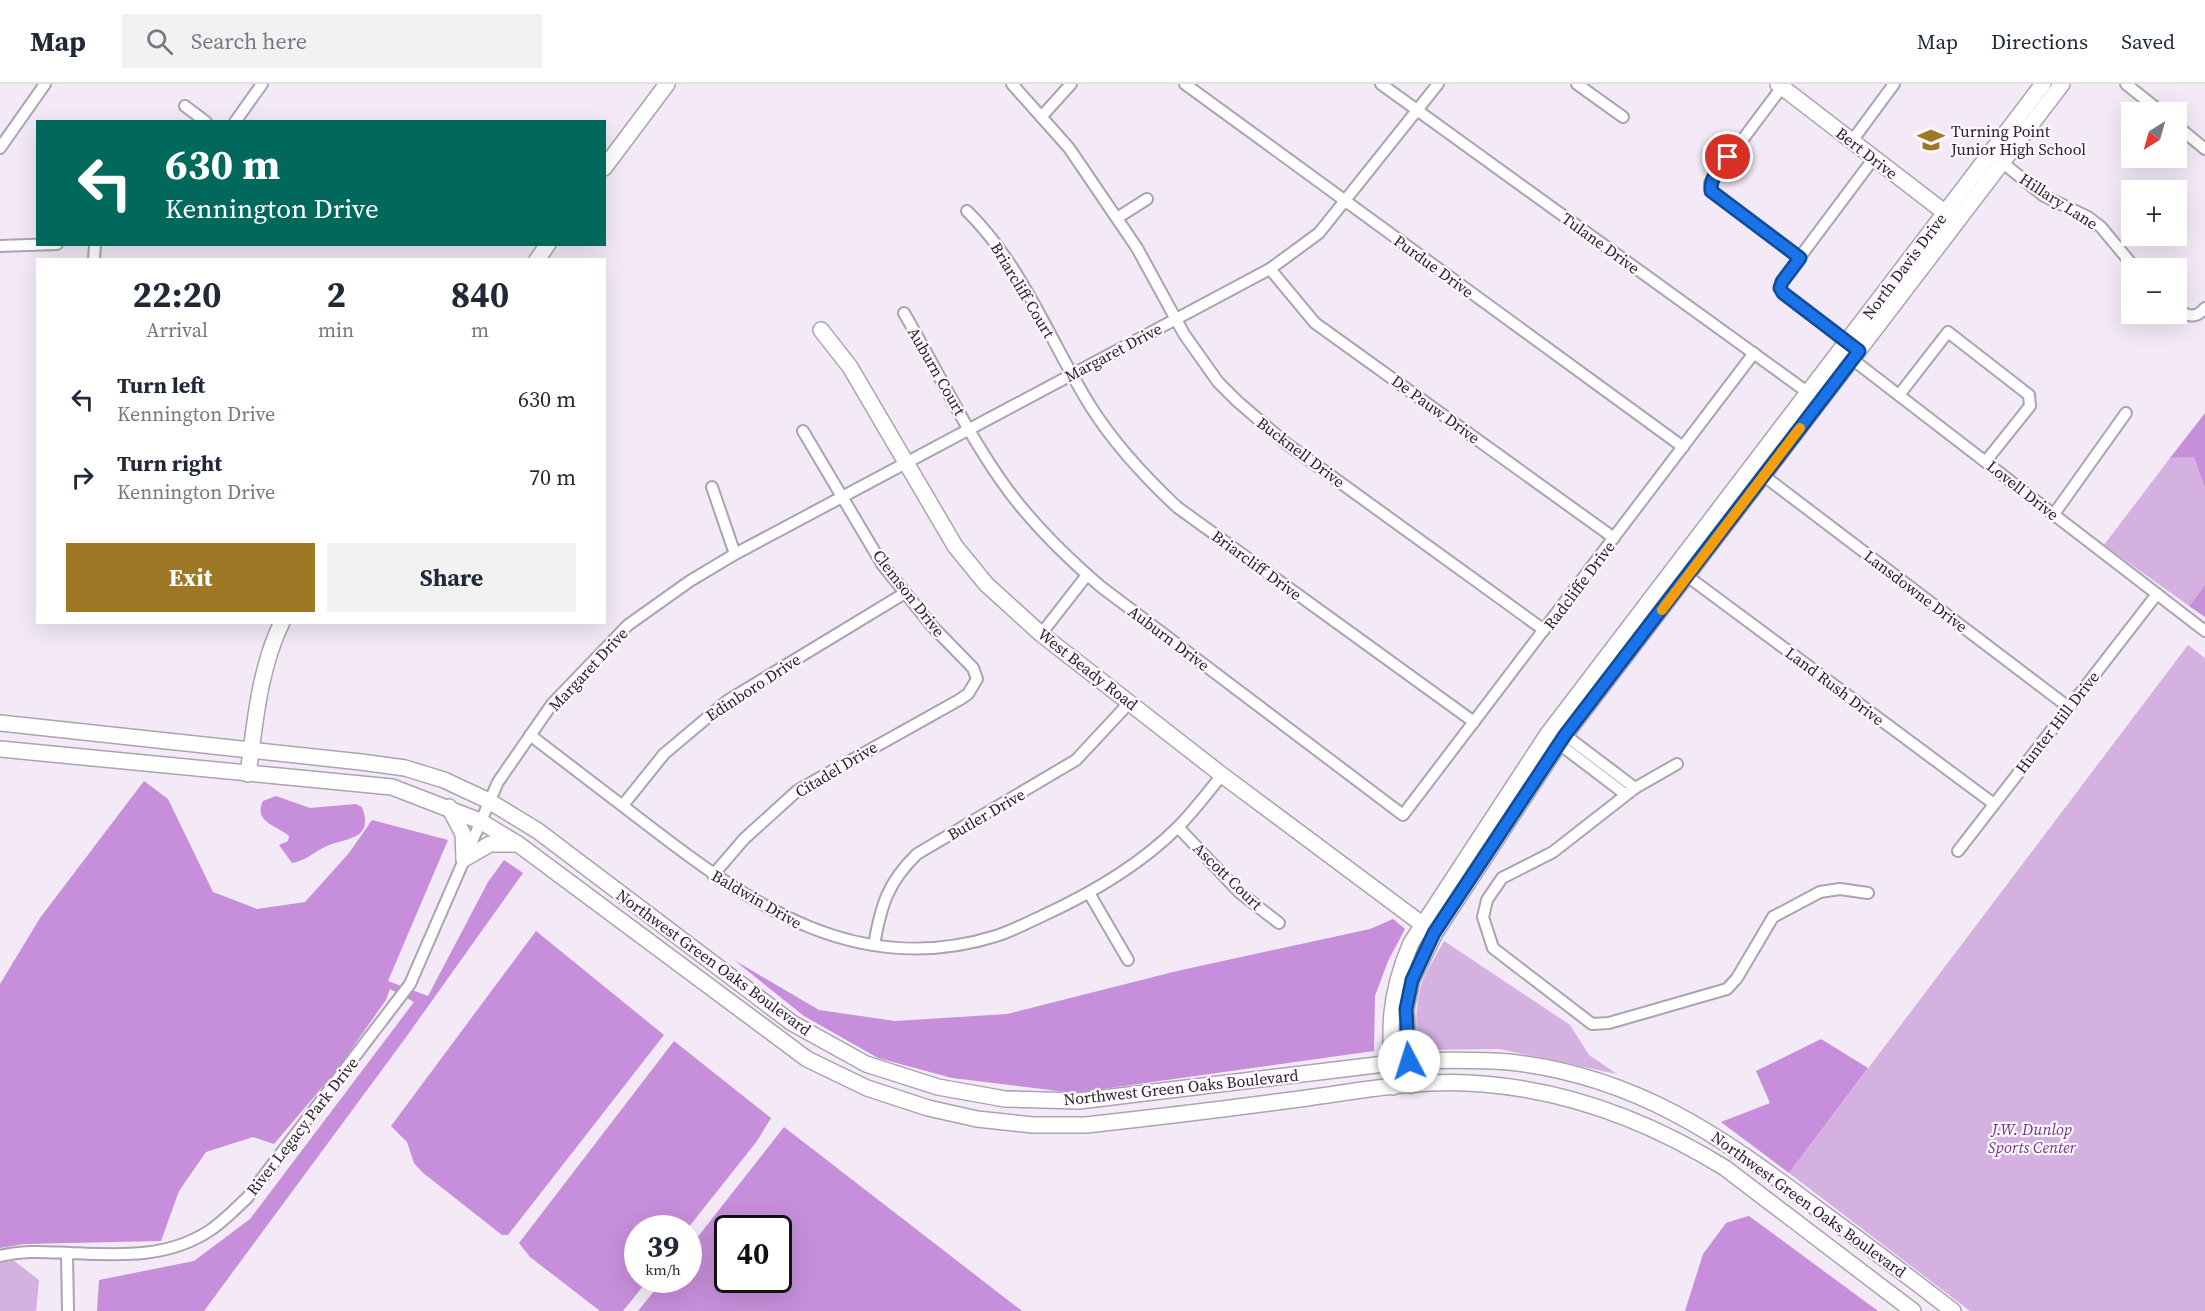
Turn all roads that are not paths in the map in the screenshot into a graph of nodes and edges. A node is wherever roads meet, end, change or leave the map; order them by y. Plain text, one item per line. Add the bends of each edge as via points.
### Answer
1 (45, 84) edge
2 (262, 84) edge
3 (667, 84) edge
4 (1012, 84) edge
5 (1071, 84) edge
6 (1185, 84) edge
7 (1381, 84) edge
8 (1438, 84) edge
9 (1577, 84) edge
10 (1894, 84) edge
11 (2043, 84) edge
12 (2062, 84) edge
13 (2126, 84) edge
14 (1780, 85) edge
15 (2148, 102) edge
16 (185, 106) dead end
17 (1418, 111) junction
18 (1042, 115) junction
19 (1623, 117) dead end
20 (203, 120) edge
21 (236, 120) edge
22 (2187, 134) edge
23 (1852, 141) junction
24 (0, 148) edge
25 (2205, 149) edge
26 (1874, 158) junction
27 (2003, 163) junction
28 (606, 165) edge
29 (1148, 199) dead end
30 (1346, 201) junction
31 (967, 211) dead end
32 (1944, 212) junction
33 (1117, 218) junction
34 (1957, 222) junction
35 (36, 245) edge
36 (0, 246) edge
37 (1800, 258) junction
38 (2127, 258) edge
39 (1270, 268) junction
40 (2205, 308) edge
41 (904, 313) dead end
42 (2187, 315) edge
43 (1176, 318) junction
44 (821, 330) dead end
45 (1843, 346) junction
46 (1754, 353) junction
47 (1856, 356) junction
48 (1073, 374) junction
49 (1899, 395) junction
50 (1814, 397) junction
51 (2126, 413) dead end
52 (970, 429) junction
53 (803, 431) dead end
54 (1683, 447) junction
55 (1986, 462) junction
56 (906, 463) junction
57 (1764, 476) junction
58 (712, 487) dead end
59 (842, 496) junction
60 (2054, 514) junction
61 (1614, 538) junction
62 (735, 554) junction
63 (1681, 572) junction
64 (1088, 575) junction
65 (905, 593) junction
66 (2157, 594) junction
67 (281, 624) edge
68 (1544, 630) junction
69 (2205, 631) edge
70 (1041, 634) junction
71 (975, 684) joint
72 (1130, 702) junction
73 (2067, 706) junction
74 (1474, 722) junction
75 (0, 723) edge
76 (68, 730) junction
77 (530, 735) junction
78 (1556, 735) junction
79 (0, 749) edge
80 (251, 751) junction
81 (66, 755) junction
82 (1677, 764) dead end
83 (248, 774) junction
84 (1222, 775) junction
85 (1630, 791) junction
86 (489, 801) junction
87 (1994, 804) junction
88 (623, 806) junction
89 (449, 807) junction
90 (1403, 815) joint
91 (480, 821) junction
92 (1179, 827) junction
93 (518, 844) junction
94 (1958, 851) dead end
95 (464, 859) junction
96 (713, 875) junction
97 (1089, 893) junction
98 (1869, 893) dead end
99 (1279, 923) dead end
100 (1429, 929) junction
101 (874, 945) junction
102 (1128, 960) dead end
103 (1409, 1061) junction
104 (1392, 1063) junction
105 (1411, 1085) junction
106 (1393, 1087) junction
107 (1808, 1201) junction
108 (1794, 1220) junction
109 (68, 1253) junction
110 (0, 1256) edge
111 (68, 1311) edge
112 (1913, 1311) edge
113 (1953, 1311) edge

1 - 24 street
2 - 21 street
3 - 28 main road
4 - 18 street, Bucknell Drive
5 - 18 street
6 - 30 street, Purdue Drive
7 - 17 street, Tulane Drive
8 - 17 street, Margaret Drive
9 - 19 street
10 - 23 street
11 - 32 main road, North Davis Drive
12 - 27 main road, North Davis Drive
13 - 15 street
14 - 23 main road, Bert Drive
14 - 37 street via 1710,183 1711,191
16 - 20 street
17 - 30 street, Margaret Drive
17 - 46 street, Tulane Drive
18 - 33 street, Bucknell Drive
22 - 25 street
23 - 26 main road, Bert Drive
26 - 32 main road, Bert Drive
26 - 37 street
27 - 34 main road, North Davis Drive
27 - 38 street, Hillary Lane via 2044,195 2088,217
29 - 33 street
30 - 39 street, Margaret Drive via 1319,233
30 - 54 street, Purdue Drive
31 - 48 street, Briarcliff Court via 1001,249
32 - 34 main road, Bert Drive
32 - 45 main road, North Davis Drive
33 - 43 street, Bucknell Drive
34 - 47 main road, North Davis Drive
35 - 36 street
37 - 45 street, Lovell Drive via 1780,288
39 - 43 street, Margaret Drive
39 - 61 street, De Pauw Drive via 1315,322
40 - 42 street via 2195,316
41 - 52 street, Auburn Court
43 - 48 street, Margaret Drive
43 - 68 street, Bucknell Drive via 1218,382 1260,422
44 - 56 main road, West Beady Road via 850,367
45 - 47 street, Lovell Drive
45 - 50 main road, North Davis Drive
46 - 50 street, Tulane Drive
46 - 54 street, Radcliffe Drive
47 - 49 street, Lovell Drive
47 - 50 main road, North Davis Drive
48 - 52 street, Margaret Drive
48 - 74 street, Briarcliff Drive via 1113,440 1176,507
49 - 55 street, Lovell Drive
49 - 55 street via 1948,332 2029,395 2030,406
50 - 57 main road, North Davis Drive
50 - 63 main road, North Davis Drive
51 - 60 street
52 - 56 street, Margaret Drive
52 - 64 street, Auburn Drive via 1000,480 1034,523
53 - 59 street, Clemson Drive
54 - 61 street, Radcliffe Drive
55 - 60 street, Lovell Drive
56 - 59 street, Margaret Drive
56 - 70 main road, West Beady Road via 955,546 986,584
57 - 63 main road, North Davis Drive
57 - 73 street, Lansdowne Drive
58 - 62 street
59 - 62 street, Margaret Drive
59 - 65 street, Clemson Drive via 882,564
60 - 66 street, Lovell Drive
61 - 68 street, Radcliffe Drive
62 - 77 street, Margaret Drive via 628,625 552,704
63 - 78 main road, North Davis Drive
63 - 87 street, Land Rush Drive
64 - 70 street
64 - 90 street, Auburn Drive
65 - 71 street, Clemson Drive via 973,668
65 - 88 street, Edinboro Drive via 727,701 664,754
66 - 69 street, Lovell Drive
66 - 73 street, Hunter Hill Drive
67 - 80 main road via 261,688
68 - 74 street, Radcliffe Drive
70 - 72 main road, West Beady Road
71 - 96 street, Citadel Drive via 959,700 798,790 744,838
72 - 84 main road, West Beady Road
72 - 101 street, Butler Drive via 1076,760 917,854 884,897
73 - 87 street, Hunter Hill Drive
74 - 90 street, Radcliffe Drive
75 - 76 main road, Northwest Green Oaks Boulevard
76 - 80 main road, Northwest Green Oaks Boulevard
76 - 81 main road
77 - 86 street, Margaret Drive
77 - 88 street, Baldwin Drive
78 - 85 street
78 - 100 main road, North Davis Drive
79 - 81 main road, Northwest Green Oaks Boulevard
80 - 83 main road
80 - 86 main road, Northwest Green Oaks Boulevard via 405,768 444,780
81 - 83 main road, Northwest Green Oaks Boulevard
82 - 85 street
83 - 89 main road, Northwest Green Oaks Boulevard via 392,787
84 - 92 street, Baldwin Drive
84 - 100 main road, West Beady Road
85 - 98 street via 1553,852 1502,878 1487,900 1483,917 1493,948 1592,1024 1609,1023 1727,989 1773,917 1820,892 1840,889
86 - 91 street, Margaret Drive
86 - 104 main road, Northwest Green Oaks Boulevard via 538,831 792,1023 866,1064 938,1087 1005,1099 1079,1101
87 - 94 street, Hunter Hill Drive
88 - 96 street, Baldwin Drive
89 - 91 main road, Northwest Green Oaks Boulevard
89 - 95 main road via 463,834
91 - 93 main road, Northwest Green Oaks Boulevard
91 - 95 street, River Legacy Park Drive
92 - 97 street, Baldwin Drive
92 - 99 street, Ascott Court via 1239,892
93 - 95 main road via 490,844
93 - 106 main road, Northwest Green Oaks Boulevard via 807,1059 867,1088 928,1108 1022,1124 1086,1125
95 - 109 street, River Legacy Park Drive via 410,984 247,1198 208,1232 174,1248 138,1256
96 - 101 street, Baldwin Drive via 797,924
97 - 101 street, Baldwin Drive via 1019,927 981,940 929,948
97 - 102 street
100 - 103 main road, North Davis Drive via 1406,1009
100 - 104 main road, North Davis Drive via 1411,943 1397,976 1391,1008
103 - 104 main road, Northwest Green Oaks Boulevard
103 - 105 main road, North Davis Drive
103 - 107 main road, Northwest Green Oaks Boulevard via 1509,1062 1633,1094 1685,1116
104 - 106 main road, North Davis Drive
105 - 106 main road, Northwest Green Oaks Boulevard
105 - 108 main road, Northwest Green Oaks Boulevard via 1482,1083 1559,1095 1624,1116 1725,1168
107 - 108 main road
107 - 113 main road, Northwest Green Oaks Boulevard
108 - 112 main road, Northwest Green Oaks Boulevard
109 - 110 street, River Legacy Park Drive via 23,1250
109 - 111 street

